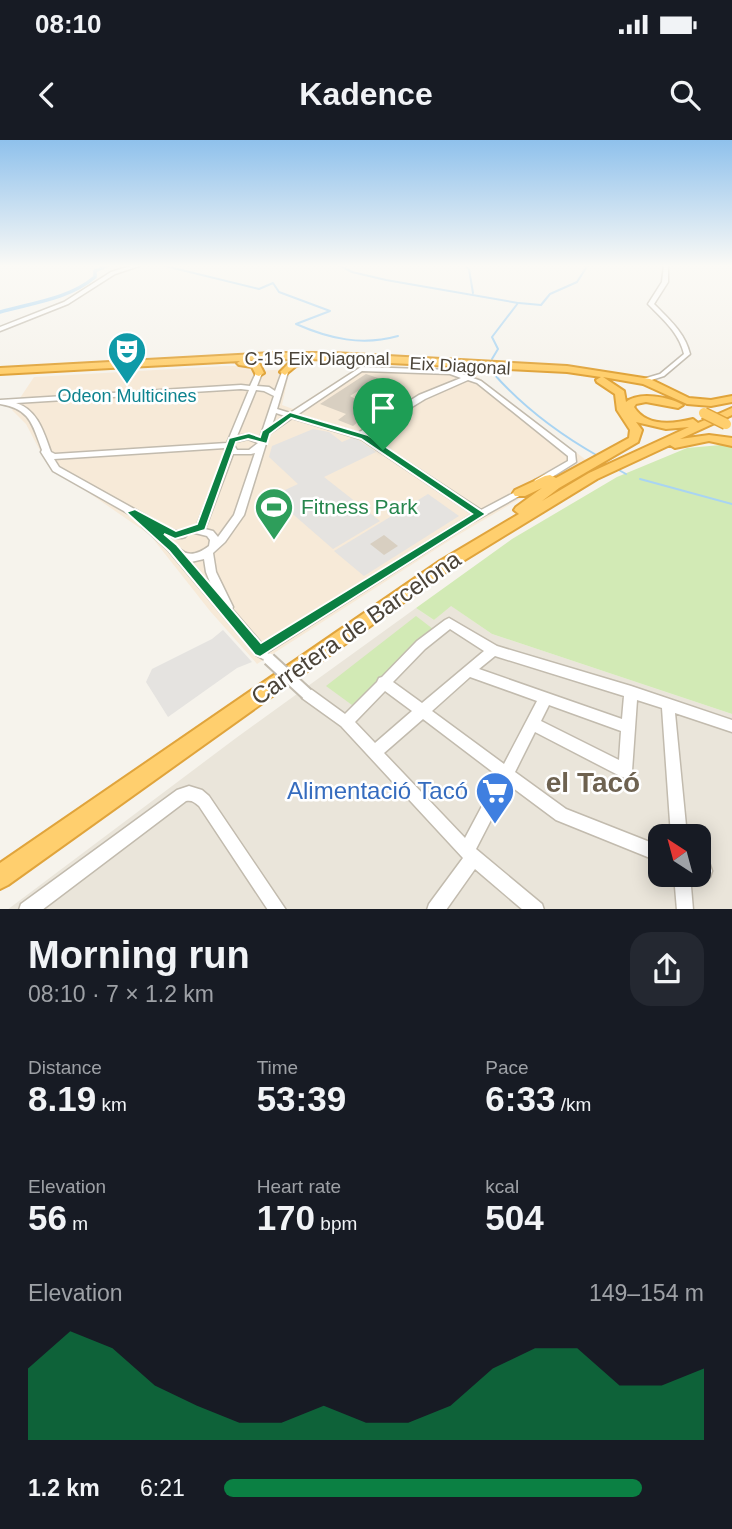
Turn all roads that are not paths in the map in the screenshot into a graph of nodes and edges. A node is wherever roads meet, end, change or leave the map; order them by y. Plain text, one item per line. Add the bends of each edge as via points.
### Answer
1 (69, 301) edge
2 (653, 301) edge
3 (0, 329) edge
4 (335, 359) junction
5 (220, 362) junction
6 (285, 372) joint
7 (0, 373) edge
8 (579, 374) junction
9 (662, 375) junction
10 (257, 376) joint
11 (470, 377) junction
12 (645, 380) junction
13 (628, 385) junction
14 (247, 388) junction
15 (657, 390) junction
16 (276, 395) junction
17 (33, 399) junction
18 (732, 399) edge
19 (0, 404) edge
20 (621, 405) junction
21 (732, 409) edge
22 (26, 410) junction
23 (272, 411) junction
24 (700, 413) junction
25 (290, 415) junction
26 (727, 425) edge
27 (360, 435) junction
28 (732, 435) edge
29 (264, 440) junction
30 (732, 442) edge
31 (228, 445) junction
32 (45, 452) junction
33 (83, 455) junction
34 (610, 463) junction
35 (62, 472) junction
36 (520, 493) junction
37 (131, 512) junction
38 (480, 514) junction
39 (195, 530) junction
40 (182, 535) junction
41 (490, 536) junction
42 (211, 549) junction
43 (176, 553) junction
44 (232, 617) junction
45 (494, 650) junction
46 (264, 655) junction
47 (468, 671) junction
48 (383, 682) junction
49 (631, 692) junction
50 (545, 699) junction
51 (668, 704) junction
52 (421, 712) junction
53 (346, 722) junction
54 (533, 724) junction
55 (732, 726) edge
56 (628, 727) junction
57 (374, 753) junction
58 (506, 775) junction
59 (678, 824) edge
60 (648, 849) edge
61 (470, 854) junction
62 (0, 877) edge
63 (683, 887) edge
64 (27, 909) edge
65 (278, 909) edge
66 (435, 909) edge
67 (536, 909) edge
68 (685, 909) edge

1 - 3 street
2 - 9 street via 685,344 686,356
4 - 5 highway, Eix Diagonal
4 - 6 highway via 299,362
4 - 8 highway, Eix Diagonal
5 - 7 highway, Eix Diagonal
5 - 10 highway via 251,363 259,368
6 - 16 street
7 - 13 highway, C-15 Eix Diagonal via 325,356 547,367
8 - 13 highway, Eix Diagonal
8 - 20 highway via 616,388
9 - 12 street
9 - 15 street
10 - 14 street
11 - 25 street via 367,368
11 - 27 street via 414,401
11 - 36 street via 574,458
12 - 13 highway
12 - 15 highway
13 - 15 highway
13 - 20 highway via 628,398
14 - 16 street
14 - 17 street
14 - 31 street via 251,396
15 - 18 highway via 687,401
15 - 24 highway
16 - 23 street
17 - 19 street
17 - 22 street
19 - 22 street
20 - 34 highway via 635,424 636,437
21 - 24 highway via 675,426 640,419 628,407 646,399
21 - 34 highway, Carretera de Barcelona
22 - 32 street via 38,426
23 - 25 street
23 - 29 street
24 - 26 highway, bridge
25 - 27 street
25 - 29 street
26 - 28 highway
27 - 38 street
29 - 31 street via 249,436
29 - 31 street via 246,453 235,452
29 - 42 street via 239,515
30 - 34 highway via 693,439
31 - 33 street
31 - 39 street via 201,527
32 - 33 street via 54,457
32 - 35 street
33 - 35 street via 68,461
34 - 36 highway
34 - 41 highway, Carretera de Barcelona
34 - 41 highway via 554,485
35 - 37 street
36 - 38 street
37 - 40 street
37 - 43 street
38 - 46 street via 477,525 451,532
39 - 40 street
39 - 42 street via 211,533 215,541
40 - 43 street
41 - 62 highway, Carretera de Barcelona via 380,608
42 - 43 street via 197,558
42 - 44 street via 211,572
43 - 44 street
44 - 46 street
45 - 47 street
45 - 48 street via 449,623
45 - 49 street
46 - 53 street, bridge
47 - 50 street
47 - 52 street
48 - 52 street
48 - 53 street
49 - 51 street
49 - 56 street
50 - 54 street
50 - 56 street
51 - 55 street
51 - 59 street
52 - 57 street
52 - 58 street
53 - 57 street
54 - 56 street via 625,771
54 - 58 street
57 - 61 street
58 - 60 street via 561,815
58 - 61 street
61 - 66 street
61 - 67 street
63 - 68 street
64 - 65 street via 182,794 192,793 204,801

